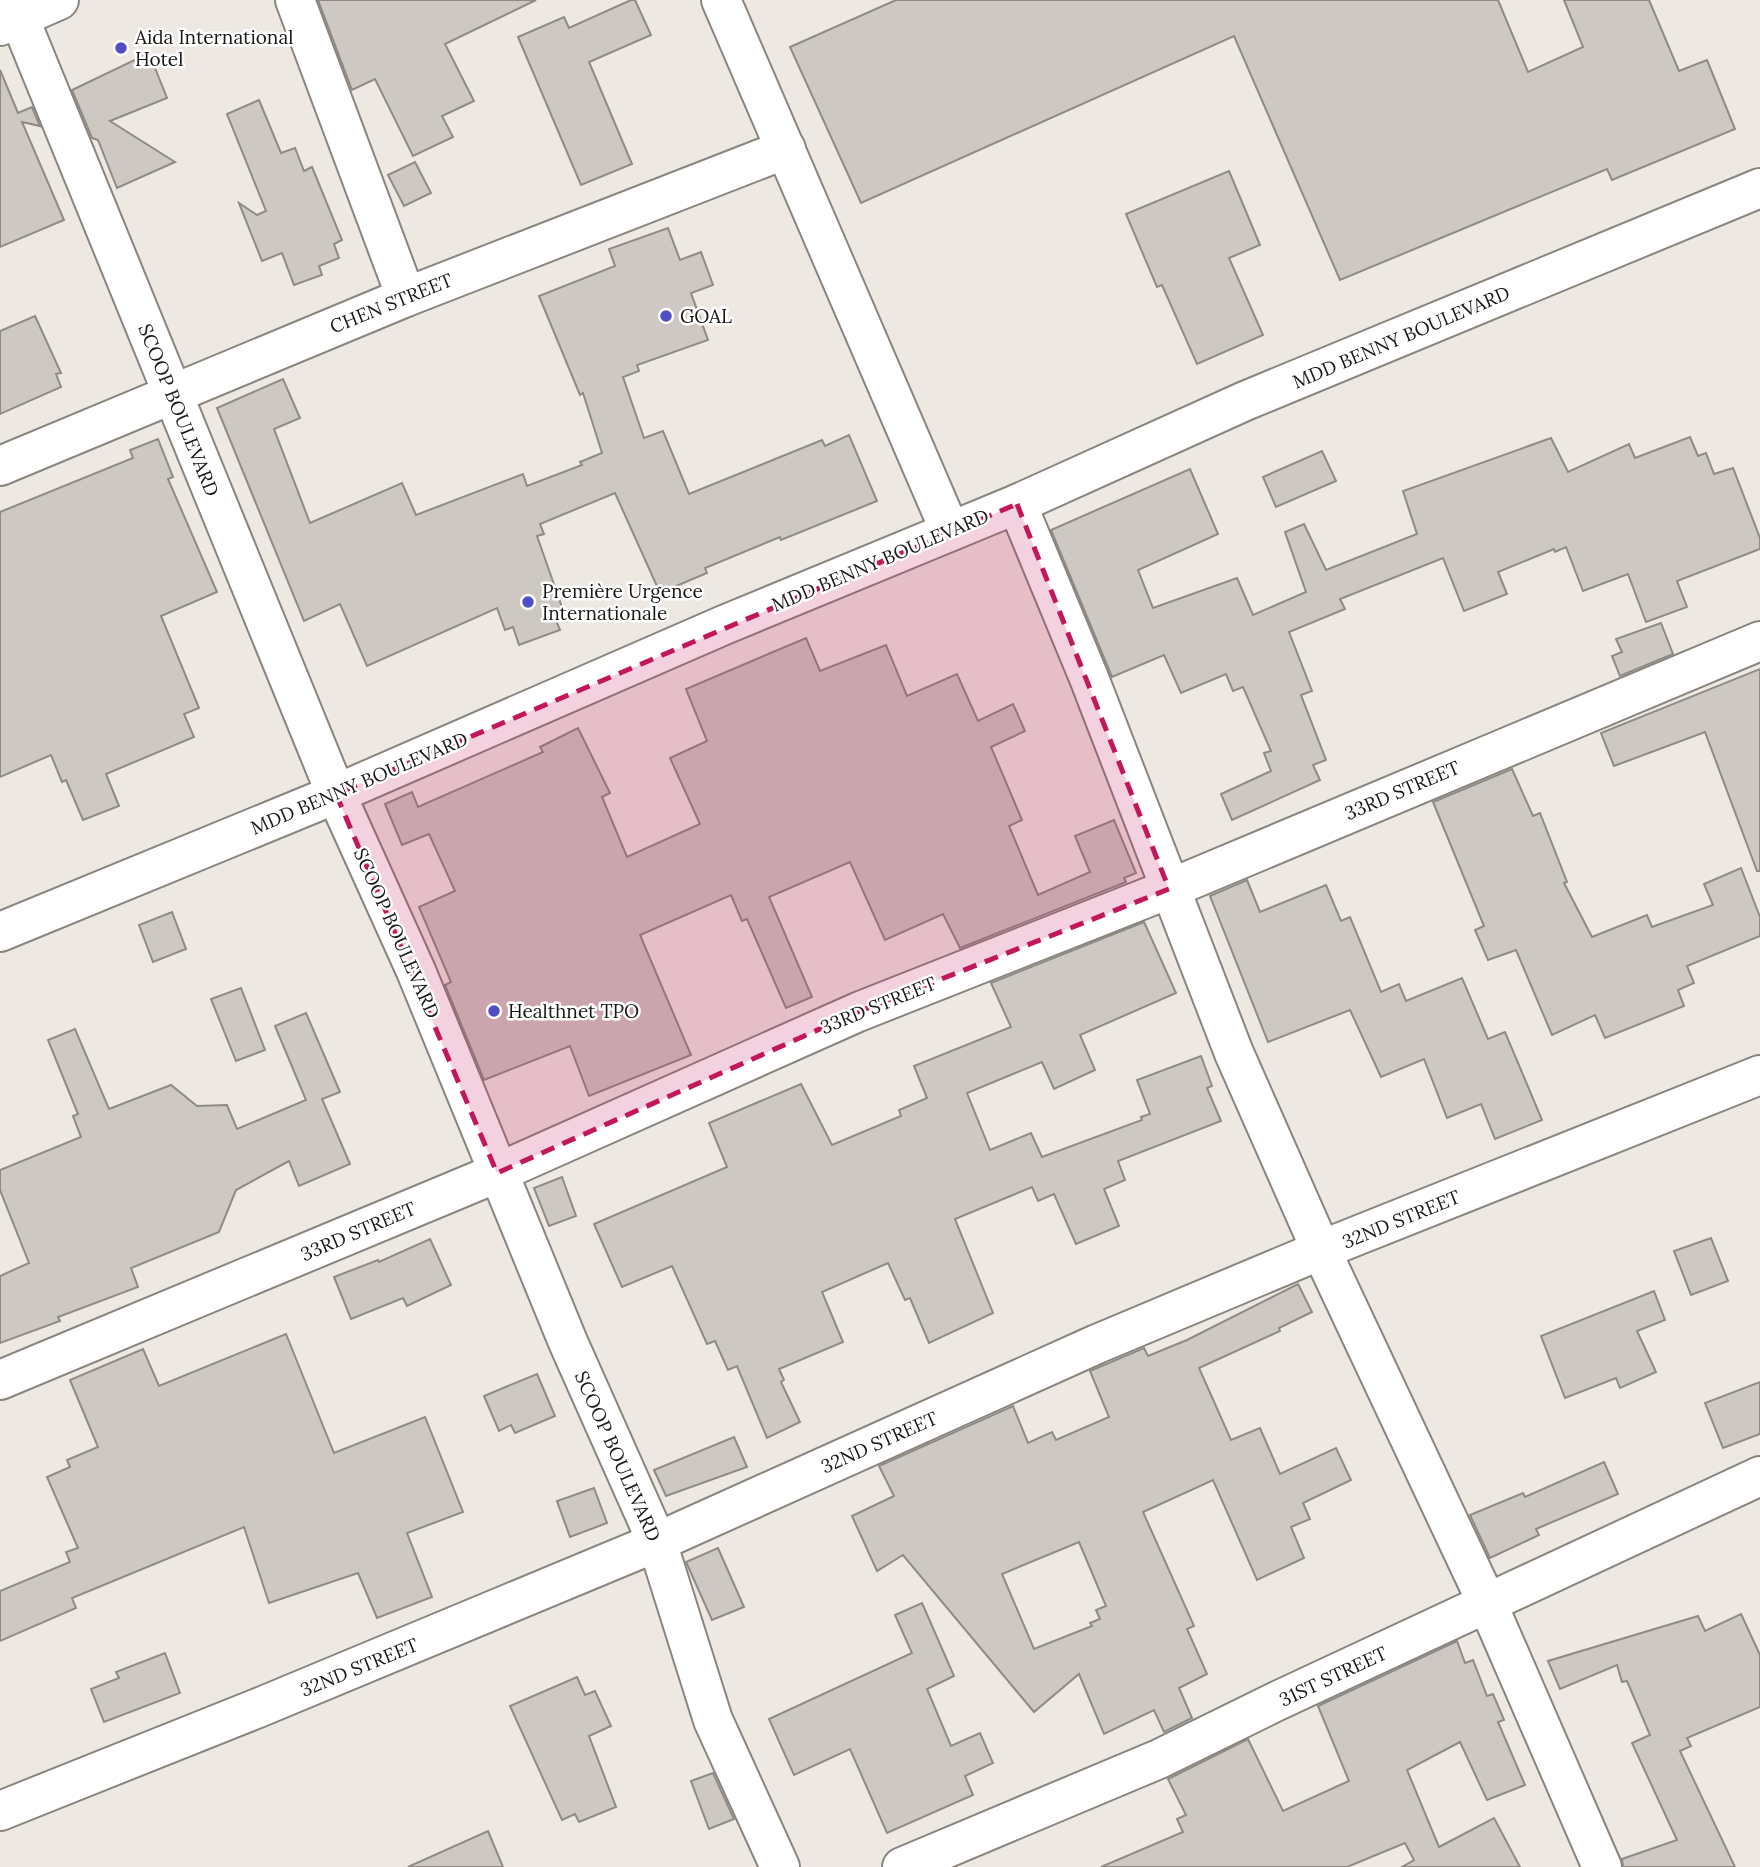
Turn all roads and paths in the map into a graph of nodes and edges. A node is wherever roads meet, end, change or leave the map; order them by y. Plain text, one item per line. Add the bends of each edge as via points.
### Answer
1 (60, 0) edge
2 (295, 0) edge
3 (720, 0) edge
4 (10, 14) edge
5 (786, 149) junction
6 (1760, 188) edge
7 (406, 297) junction
8 (172, 394) junction
9 (0, 466) edge
10 (1017, 503) junction
11 (950, 531) junction
12 (1760, 641) edge
13 (336, 794) junction
14 (1169, 889) junction
15 (0, 932) edge
16 (1760, 1075) edge
17 (497, 1173) junction
18 (1321, 1250) junction
19 (0, 1380) edge
20 (1760, 1476) edge
21 (657, 1542) junction
22 (1488, 1605) junction
23 (0, 1811) edge
24 (780, 1867) edge
25 (902, 1867) edge
26 (1602, 1867) edge

1 - 4 street
2 - 7 street
3 - 5 street
4 - 8 street, SCOOP BOULEVARD
5 - 7 street, CHEN STREET
5 - 11 street
6 - 10 street, MDD BENNY BOULEVARD via 1245,401
7 - 8 street, CHEN STREET
8 - 9 street, CHEN STREET
8 - 13 street, SCOOP BOULEVARD
10 - 11 street, MDD BENNY BOULEVARD
10 - 14 street
11 - 13 street, MDD BENNY BOULEVARD
12 - 14 street, 33RD STREET
13 - 15 street, MDD BENNY BOULEVARD
13 - 17 street, SCOOP BOULEVARD via 416,971
14 - 17 street, 33RD STREET via 858,1012
14 - 18 street via 1234,1053
16 - 18 street, 32ND STREET
17 - 19 street, 33RD STREET
17 - 21 street, SCOOP BOULEVARD
18 - 21 street, 32ND STREET via 1073,1355
18 - 22 street
20 - 22 street, 31ST STREET
21 - 23 street, 32ND STREET
21 - 24 street, SCOOP BOULEVARD via 713,1720
22 - 25 street, 31ST STREET via 1159,1759
22 - 26 street

